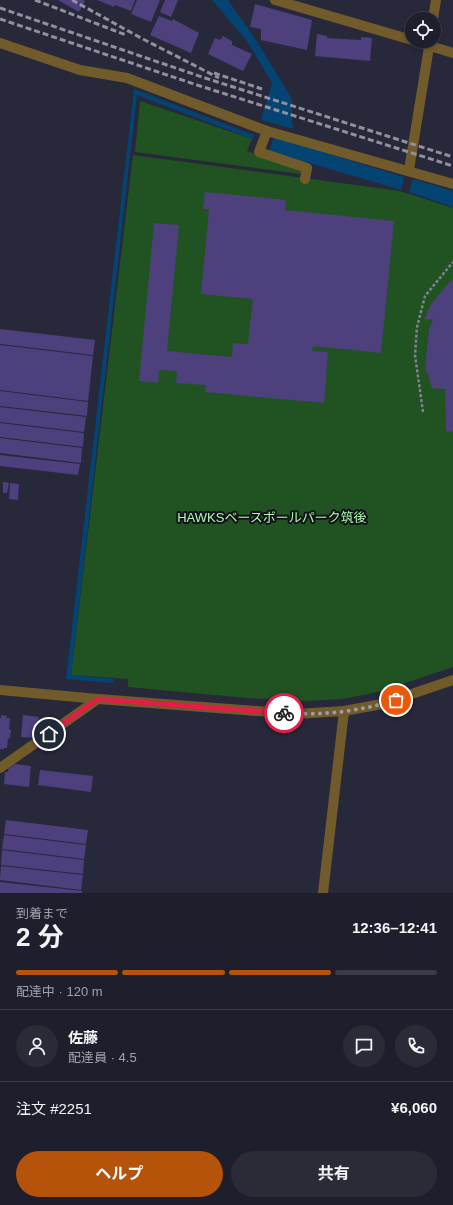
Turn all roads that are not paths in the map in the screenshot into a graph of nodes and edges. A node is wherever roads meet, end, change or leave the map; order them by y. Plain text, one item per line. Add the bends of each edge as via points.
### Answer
1 (275, 0) edge
2 (436, 0) edge
3 (434, 12) edge
4 (405, 39) edge
5 (0, 43) edge
6 (429, 48) edge
7 (441, 48) edge
8 (453, 53) edge
9 (267, 132) junction
10 (409, 170) junction
11 (305, 179) dead end
12 (453, 184) edge
13 (453, 680) edge
14 (0, 690) edge
15 (98, 699) junction
16 (344, 711) junction
17 (0, 768) edge
18 (323, 893) edge

1 - 4 street
2 - 3 street
5 - 9 street via 80,70 127,78
6 - 10 street
7 - 8 street
9 - 10 street
9 - 11 street via 259,152 307,168
10 - 12 street
13 - 16 street via 382,704
14 - 15 street
15 - 16 street via 297,714
15 - 17 street
16 - 18 street

